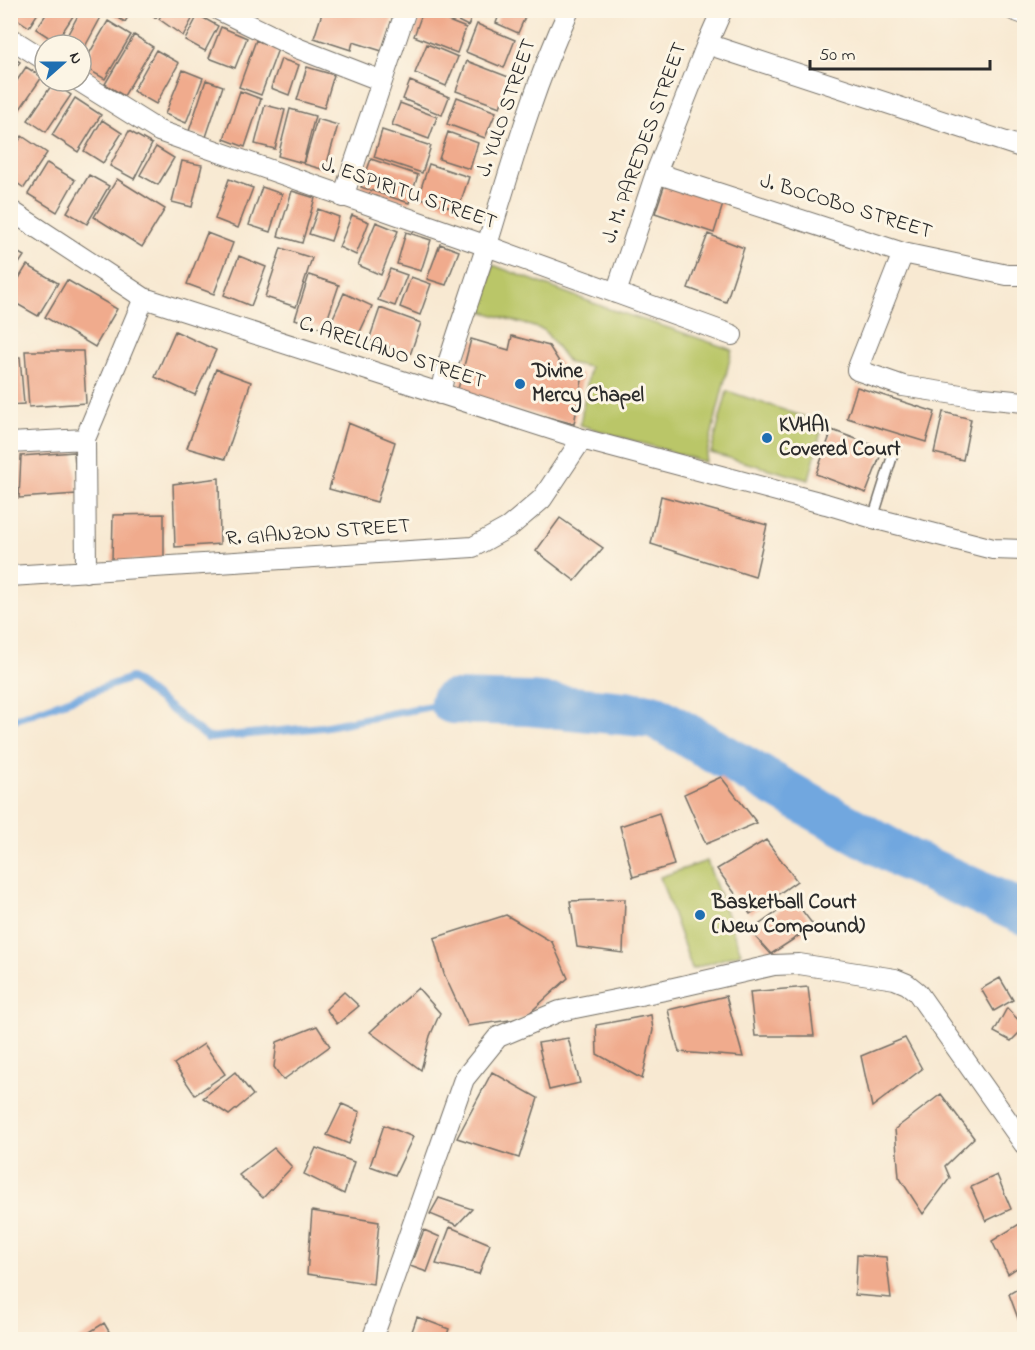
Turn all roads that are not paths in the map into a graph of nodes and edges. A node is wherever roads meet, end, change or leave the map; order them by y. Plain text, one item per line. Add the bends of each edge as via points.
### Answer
1 (219, 10) edge
2 (406, 10) edge
3 (569, 10) edge
4 (722, 10) edge
5 (1013, 10) edge
6 (1024, 14) edge
7 (10, 38) edge
8 (707, 44) junction
9 (33, 52) edge
10 (382, 81) junction
11 (93, 90) edge
12 (1024, 148) edge
13 (656, 173) junction
14 (343, 197) junction
15 (10, 210) edge
16 (487, 246) junction
17 (903, 253) junction
18 (1024, 275) edge
19 (616, 293) junction
20 (144, 298) junction
21 (732, 335) dead end
22 (440, 394) junction
23 (1024, 402) edge
24 (85, 439) junction
25 (582, 439) junction
26 (10, 443) edge
27 (895, 448) dead end
28 (873, 518) junction
29 (1024, 550) edge
30 (86, 572) junction
31 (10, 576) edge
32 (1024, 1144) edge
33 (372, 1340) edge

1 - 10 street via 297,48
2 - 10 street
3 - 16 street, J. YULO STREET via 518,142
4 - 8 street, J. M. PAREDES STREET
5 - 6 street
7 - 9 street
8 - 12 street
8 - 13 street, J. M. PAREDES STREET
10 - 14 street
11 - 14 street, J. ESPIRITU STREET via 159,131
13 - 17 street, J. BOCOBO STREET
13 - 19 street, J. M. PAREDES STREET
14 - 16 street, J. ESPIRITU STREET
15 - 20 street, C. ARELLANO STREET
16 - 19 street, J. ESPIRITU STREET
16 - 22 street, J. YULO STREET
17 - 18 street, J. BOCOBO STREET via 1007,275
17 - 23 street via 857,370 903,386
19 - 21 street, J. ESPIRITU STREET
20 - 22 street, C. ARELLANO STREET
20 - 24 street
22 - 25 street, C. ARELLANO STREET
24 - 26 street
24 - 30 street
25 - 28 street, C. ARELLANO STREET
25 - 30 street, R. GIANZON STREET via 542,499 509,527 473,547
27 - 28 lane
28 - 29 street, C. ARELLANO STREET via 993,549
30 - 31 street, R. GIANZON STREET
32 - 33 street via 917,992 895,979 799,964 774,965 560,1011 498,1038 464,1079

